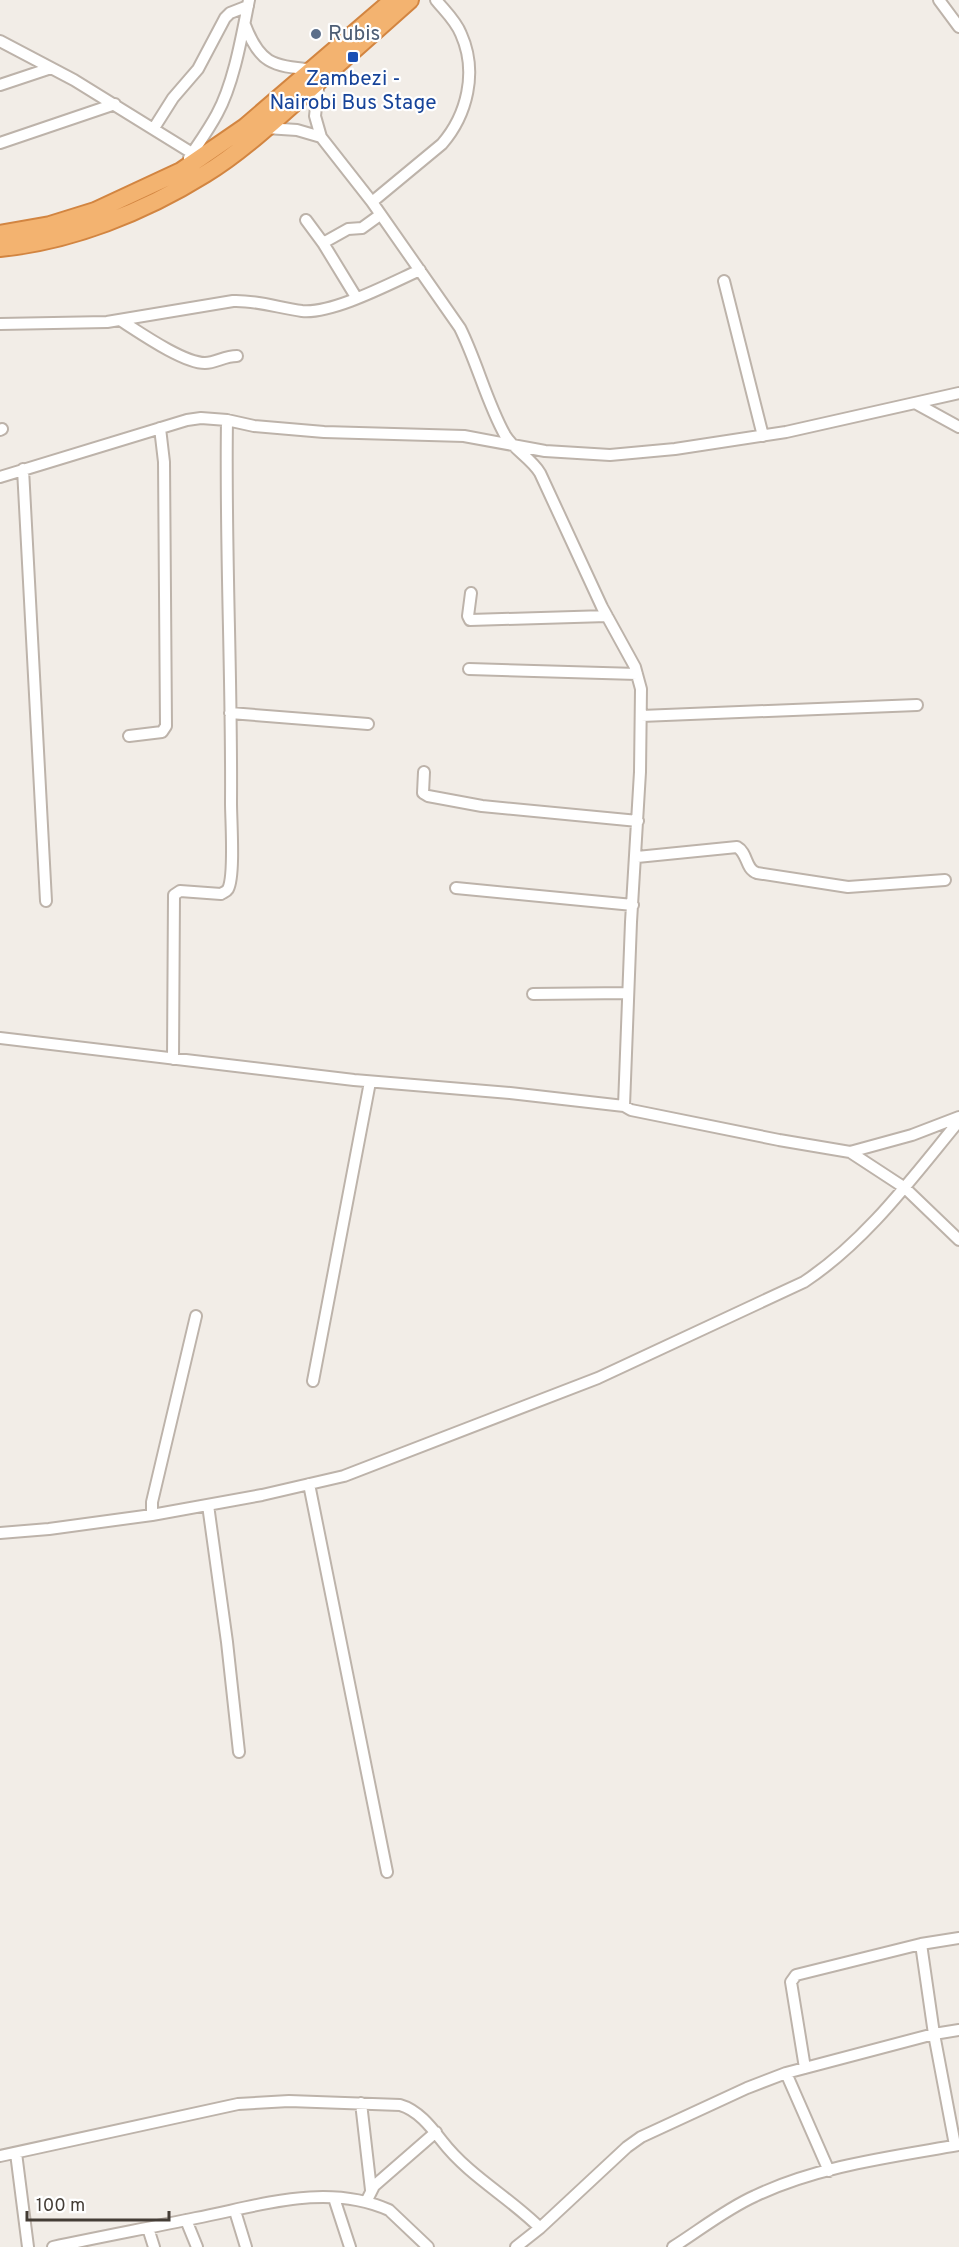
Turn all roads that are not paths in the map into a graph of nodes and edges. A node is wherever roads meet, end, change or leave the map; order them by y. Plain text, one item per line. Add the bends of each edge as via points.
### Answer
1 (436, 0) edge
2 (939, 0) edge
3 (402, 2) edge
4 (248, 3) edge
5 (244, 24) junction
6 (959, 27) edge
7 (0, 41) edge
8 (51, 68) junction
9 (315, 75) junction
10 (0, 85) edge
11 (115, 104) junction
12 (154, 128) junction
13 (266, 129) junction
14 (321, 137) junction
15 (0, 143) edge
16 (192, 153) junction
17 (181, 171) junction
18 (372, 202) junction
19 (380, 215) junction
20 (306, 220) dead end
21 (0, 234) edge
22 (323, 243) junction
23 (0, 248) edge
24 (420, 270) junction
25 (724, 281) dead end
26 (356, 297) junction
27 (120, 320) junction
28 (0, 324) edge
29 (237, 356) dead end
30 (959, 393) edge
31 (917, 404) junction
32 (226, 420) junction
33 (160, 428) junction
34 (959, 428) edge
35 (763, 436) junction
36 (513, 445) junction
37 (23, 469) junction
38 (0, 477) edge
39 (471, 593) dead end
40 (607, 616) junction
41 (469, 669) dead end
42 (637, 674) junction
43 (917, 705) dead end
44 (230, 712) junction
45 (640, 716) junction
46 (368, 724) dead end
47 (129, 736) dead end
48 (424, 772) dead end
49 (638, 821) junction
50 (637, 857) junction
51 (945, 880) dead end
52 (456, 888) dead end
53 (46, 901) dead end
54 (633, 905) junction
55 (628, 993) junction
56 (533, 994) dead end
57 (0, 1038) edge
58 (173, 1059) junction
59 (370, 1082) junction
60 (624, 1106) junction
61 (959, 1119) edge
62 (850, 1152) junction
63 (904, 1188) junction
64 (959, 1240) edge
65 (196, 1316) dead end
66 (314, 1381) dead end
67 (309, 1484) junction
68 (208, 1505) junction
69 (152, 1515) junction
70 (0, 1533) edge
71 (239, 1752) dead end
72 (387, 1872) dead end
73 (959, 1938) edge
74 (921, 1944) junction
75 (959, 2030) edge
76 (934, 2034) junction
77 (805, 2068) junction
78 (786, 2073) junction
79 (361, 2103) junction
80 (436, 2132) junction
81 (957, 2145) edge
82 (16, 2153) junction
83 (0, 2156) edge
84 (829, 2172) junction
85 (371, 2190) junction
86 (334, 2198) junction
87 (366, 2202) junction
88 (235, 2211) junction
89 (186, 2220) junction
90 (148, 2228) junction
91 (540, 2228) junction
92 (152, 2246) edge
93 (28, 2247) edge
94 (53, 2247) edge
95 (196, 2247) edge
96 (246, 2247) edge
97 (350, 2247) edge
98 (428, 2247) edge
99 (516, 2247) edge
100 (673, 2247) edge

1 - 18 street via 461,32 466,46 469,77 460,120 442,144
2 - 6 street
3 - 9 highway
4 - 5 street
4 - 12 street via 225,18 198,69 172,98
5 - 9 street via 255,49 272,63
5 - 16 street via 225,96
7 - 8 street
8 - 10 street
8 - 11 street
9 - 13 highway
9 - 14 street via 315,116
9 - 17 highway
11 - 12 street
11 - 15 street
12 - 16 street
13 - 14 street via 297,130
13 - 23 highway via 170,195 69,235
14 - 18 street
16 - 17 street
17 - 21 highway via 95,210 50,225
18 - 19 street
19 - 22 street via 362,228 348,229
19 - 24 street
20 - 22 street
22 - 26 street
24 - 26 street
24 - 36 street via 460,328 506,437
25 - 35 street
26 - 27 street via 315,311 249,300
27 - 28 street
27 - 29 street via 156,343 201,363
30 - 31 street
31 - 34 street
31 - 35 street
32 - 33 street via 201,418
32 - 36 street via 324,432 464,436
32 - 44 street
33 - 37 street
33 - 47 street via 164,462 166,726 162,732
35 - 36 street via 619,454 545,451
36 - 40 street via 540,473
37 - 38 street
37 - 53 street
39 - 40 street via 470,620
40 - 42 street
41 - 42 street
42 - 45 street
43 - 45 street
44 - 46 street
44 - 58 street via 229,888 221,894 180,891 174,895
45 - 49 street
48 - 49 street via 422,788 428,796 482,806
49 - 50 street
50 - 51 street via 737,847 743,851 750,870 757,873 848,888
50 - 54 street
52 - 54 street
54 - 55 street
55 - 56 street
55 - 60 street
57 - 58 street
58 - 59 street
59 - 60 street
59 - 66 street
60 - 62 street
61 - 62 street
61 - 63 street
62 - 63 street
63 - 64 street
63 - 67 street via 842,1253 804,1282 598,1378 344,1476
65 - 69 street
67 - 68 street
67 - 72 street
68 - 69 street
68 - 71 street
69 - 70 street
73 - 74 street
74 - 76 street
74 - 77 street via 793,1978
75 - 76 street
76 - 77 street
76 - 81 street
77 - 78 street
78 - 84 street
78 - 91 street via 641,2138
79 - 80 street via 407,2107
79 - 82 street via 238,2104
79 - 85 street
80 - 85 street
80 - 91 street via 477,2178 520,2208
81 - 84 street
82 - 83 street
82 - 93 street
84 - 100 street via 754,2196
85 - 87 street
86 - 87 street
86 - 88 street via 282,2199
86 - 97 street
87 - 98 street via 389,2210
88 - 89 street
88 - 96 street
89 - 90 street
89 - 95 street
90 - 92 street
90 - 94 street
91 - 99 street

